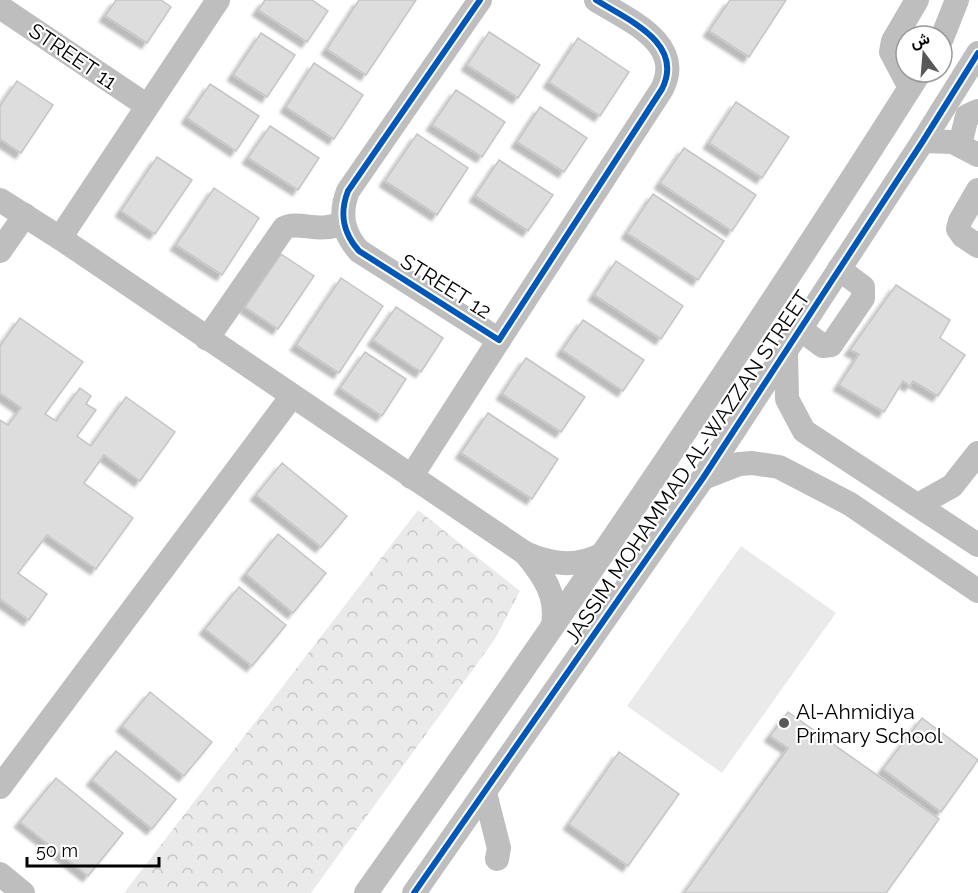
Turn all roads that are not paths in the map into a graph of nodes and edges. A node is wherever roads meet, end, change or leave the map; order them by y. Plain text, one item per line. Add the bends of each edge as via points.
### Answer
1 (218, 0) edge
2 (480, 0) edge
3 (596, 0) edge
4 (917, 0) edge
5 (957, 0) edge
6 (0, 7) edge
7 (903, 24) edge
8 (948, 24) edge
9 (894, 38) edge
10 (978, 52) edge
11 (894, 60) edge
12 (913, 84) edge
13 (146, 105) junction
14 (978, 111) edge
15 (923, 141) junction
16 (969, 150) edge
17 (871, 153) junction
18 (902, 173) junction
19 (978, 190) edge
20 (0, 200) edge
21 (25, 216) junction
22 (343, 223) junction
23 (60, 238) junction
24 (978, 246) edge
25 (0, 251) edge
26 (839, 269) junction
27 (800, 329) junction
28 (207, 339) junction
29 (500, 340) junction
30 (786, 351) junction
31 (292, 396) junction
32 (977, 457) edge
33 (868, 473) junction
34 (411, 477) junction
35 (703, 478) junction
36 (850, 504) junction
37 (918, 505) junction
38 (978, 545) edge
39 (525, 553) junction
40 (601, 555) junction
41 (978, 591) edge
42 (553, 625) junction
43 (0, 787) edge
44 (485, 793) junction
45 (405, 842) junction
46 (497, 859) dead end
47 (436, 863) junction
48 (0, 874) edge
49 (371, 886) edge
50 (23, 893) edge
51 (400, 893) edge
52 (414, 893) edge

1 - 13 street
2 - 22 street via 348,191
3 - 29 street, STREET 12 via 662,46 668,68 665,82
4 - 7 street
5 - 8 street
6 - 13 street, STREET 11
9 - 11 street
10 - 15 street, JASSIM MOHAMMAD AL-WAZZAN STREET
12 - 17 street, JASSIM MOHAMMAD AL-WAZZAN STREET
13 - 23 street
14 - 16 street via 971,112 964,121
15 - 16 street via 946,140
15 - 18 street, JASSIM MOHAMMAD AL-WAZZAN STREET
17 - 18 street via 891,156
17 - 40 street, JASSIM MOHAMMAD AL-WAZZAN STREET
18 - 26 street, JASSIM MOHAMMAD AL-WAZZAN STREET
19 - 24 street via 958,225 963,236
20 - 21 street
21 - 23 street
21 - 25 street
22 - 28 street via 321,229 292,224 284,228
22 - 29 street, STREET 12 via 359,251
23 - 28 street
26 - 27 street, JASSIM MOHAMMAD AL-WAZZAN STREET
26 - 27 street via 863,287 863,298 831,345 823,346
27 - 30 street, JASSIM MOHAMMAD AL-WAZZAN STREET
28 - 31 street
29 - 34 street, STREET 12
30 - 33 street via 785,387 797,421 812,439
30 - 35 street, JASSIM MOHAMMAD AL-WAZZAN STREET
31 - 34 street
31 - 43 street
32 - 37 street via 952,486
33 - 36 street via 853,473 844,484 844,496
33 - 37 street
34 - 39 street
35 - 36 street via 740,464 766,463
35 - 44 street, JASSIM MOHAMMAD AL-WAZZAN STREET
36 - 41 street
37 - 38 street
39 - 40 street via 544,561 572,564
39 - 42 street via 549,587 554,603
40 - 42 street, JASSIM MOHAMMAD AL-WAZZAN STREET
42 - 45 street, JASSIM MOHAMMAD AL-WAZZAN STREET
44 - 46 street
44 - 47 street, JASSIM MOHAMMAD AL-WAZZAN STREET
45 - 47 street via 407,855 417,863
45 - 49 street, JASSIM MOHAMMAD AL-WAZZAN STREET
47 - 52 street, JASSIM MOHAMMAD AL-WAZZAN STREET
48 - 50 street
49 - 51 street via 389,881

